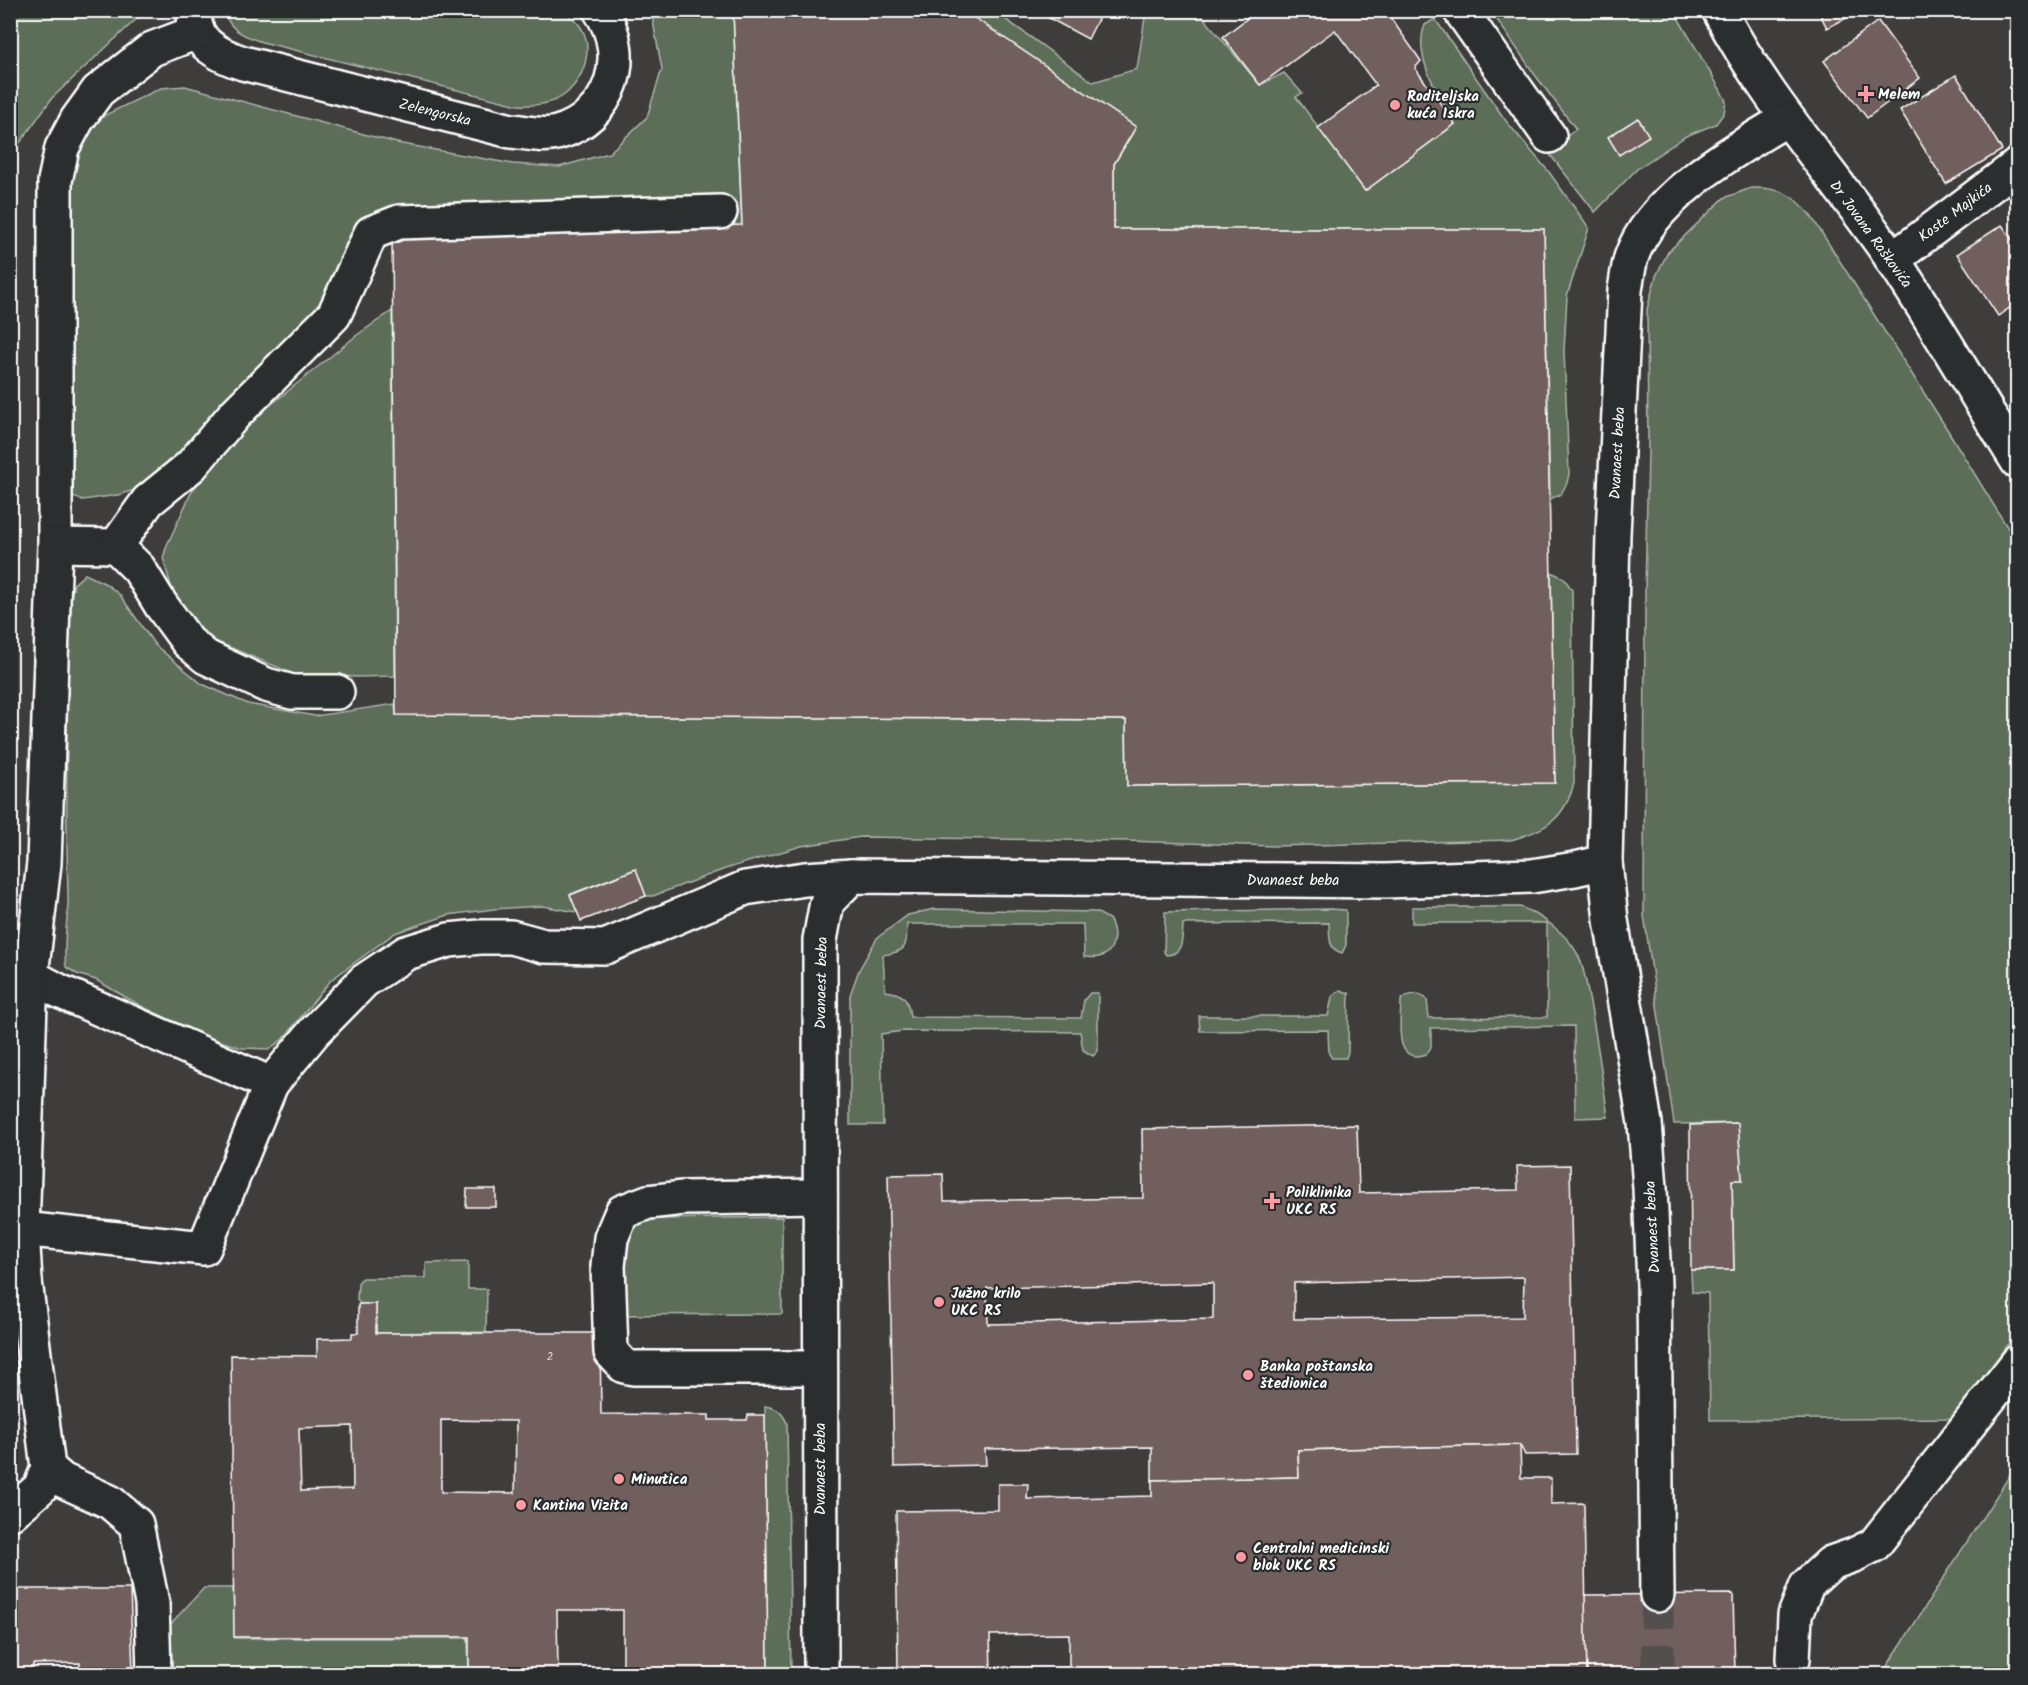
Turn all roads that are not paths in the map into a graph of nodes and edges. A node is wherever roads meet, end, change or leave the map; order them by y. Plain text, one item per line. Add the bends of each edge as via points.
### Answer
1 (600, 10) edge
2 (1460, 10) edge
3 (1719, 10) edge
4 (196, 21) edge
5 (1787, 119) junction
6 (1549, 136) dead end
7 (2018, 165) edge
8 (720, 212) dead end
9 (1892, 260) junction
10 (2018, 462) edge
11 (55, 544) junction
12 (116, 546) junction
13 (337, 692) dead end
14 (1605, 862) junction
15 (852, 876) junction
16 (31, 976) junction
17 (271, 1083) junction
18 (820, 1196) junction
19 (21, 1229) junction
20 (18, 1282) edge
21 (2018, 1362) edge
22 (819, 1368) junction
23 (48, 1468) junction
24 (10, 1514) edge
25 (1657, 1595) tunnel mouth
26 (1793, 1659) dead end
27 (154, 1674) edge
28 (821, 1674) edge

1 - 4 street, Zelengorska via 616,49 609,88 596,111 579,125 555,134 511,131 243,63 209,47
2 - 6 street
3 - 5 street, Dr Jovana Raškovića via 1736,44
4 - 11 street via 98,91 62,148 55,181
5 - 9 street, Dr Jovana Raškovića
5 - 14 street, Dvanaest beba via 1684,186 1654,219 1631,258 1625,290 1614,523
7 - 9 street, Koste Majkića
8 - 12 street via 399,222 371,232 334,315 235,414 191,466 147,501
9 - 10 street, Dr Jovana Raškovića
11 - 12 street
11 - 16 street via 44,864
12 - 13 street via 139,569 188,642 206,657 266,685 292,692
14 - 15 street, Dvanaest beba via 1532,876 1385,881
14 - 25 street, Dvanaest beba via 1645,1123 1650,1188
15 - 17 street via 744,888 604,946 544,946 511,937 480,937 449,940 406,953 364,981
15 - 18 street, Dvanaest beba via 827,902 820,940
16 - 17 street
16 - 19 street
17 - 19 street via 204,1248
18 - 22 street, Dvanaest beba
18 - 22 street via 648,1202 622,1212 611,1238 608,1266 611,1352 624,1366
19 - 20 street
20 - 23 street
21 - 26 street via 1874,1545 1831,1563 1807,1585 1795,1615
22 - 28 street, Dvanaest beba
23 - 24 street via 40,1488
23 - 27 street via 62,1480 110,1502 136,1524 152,1604

